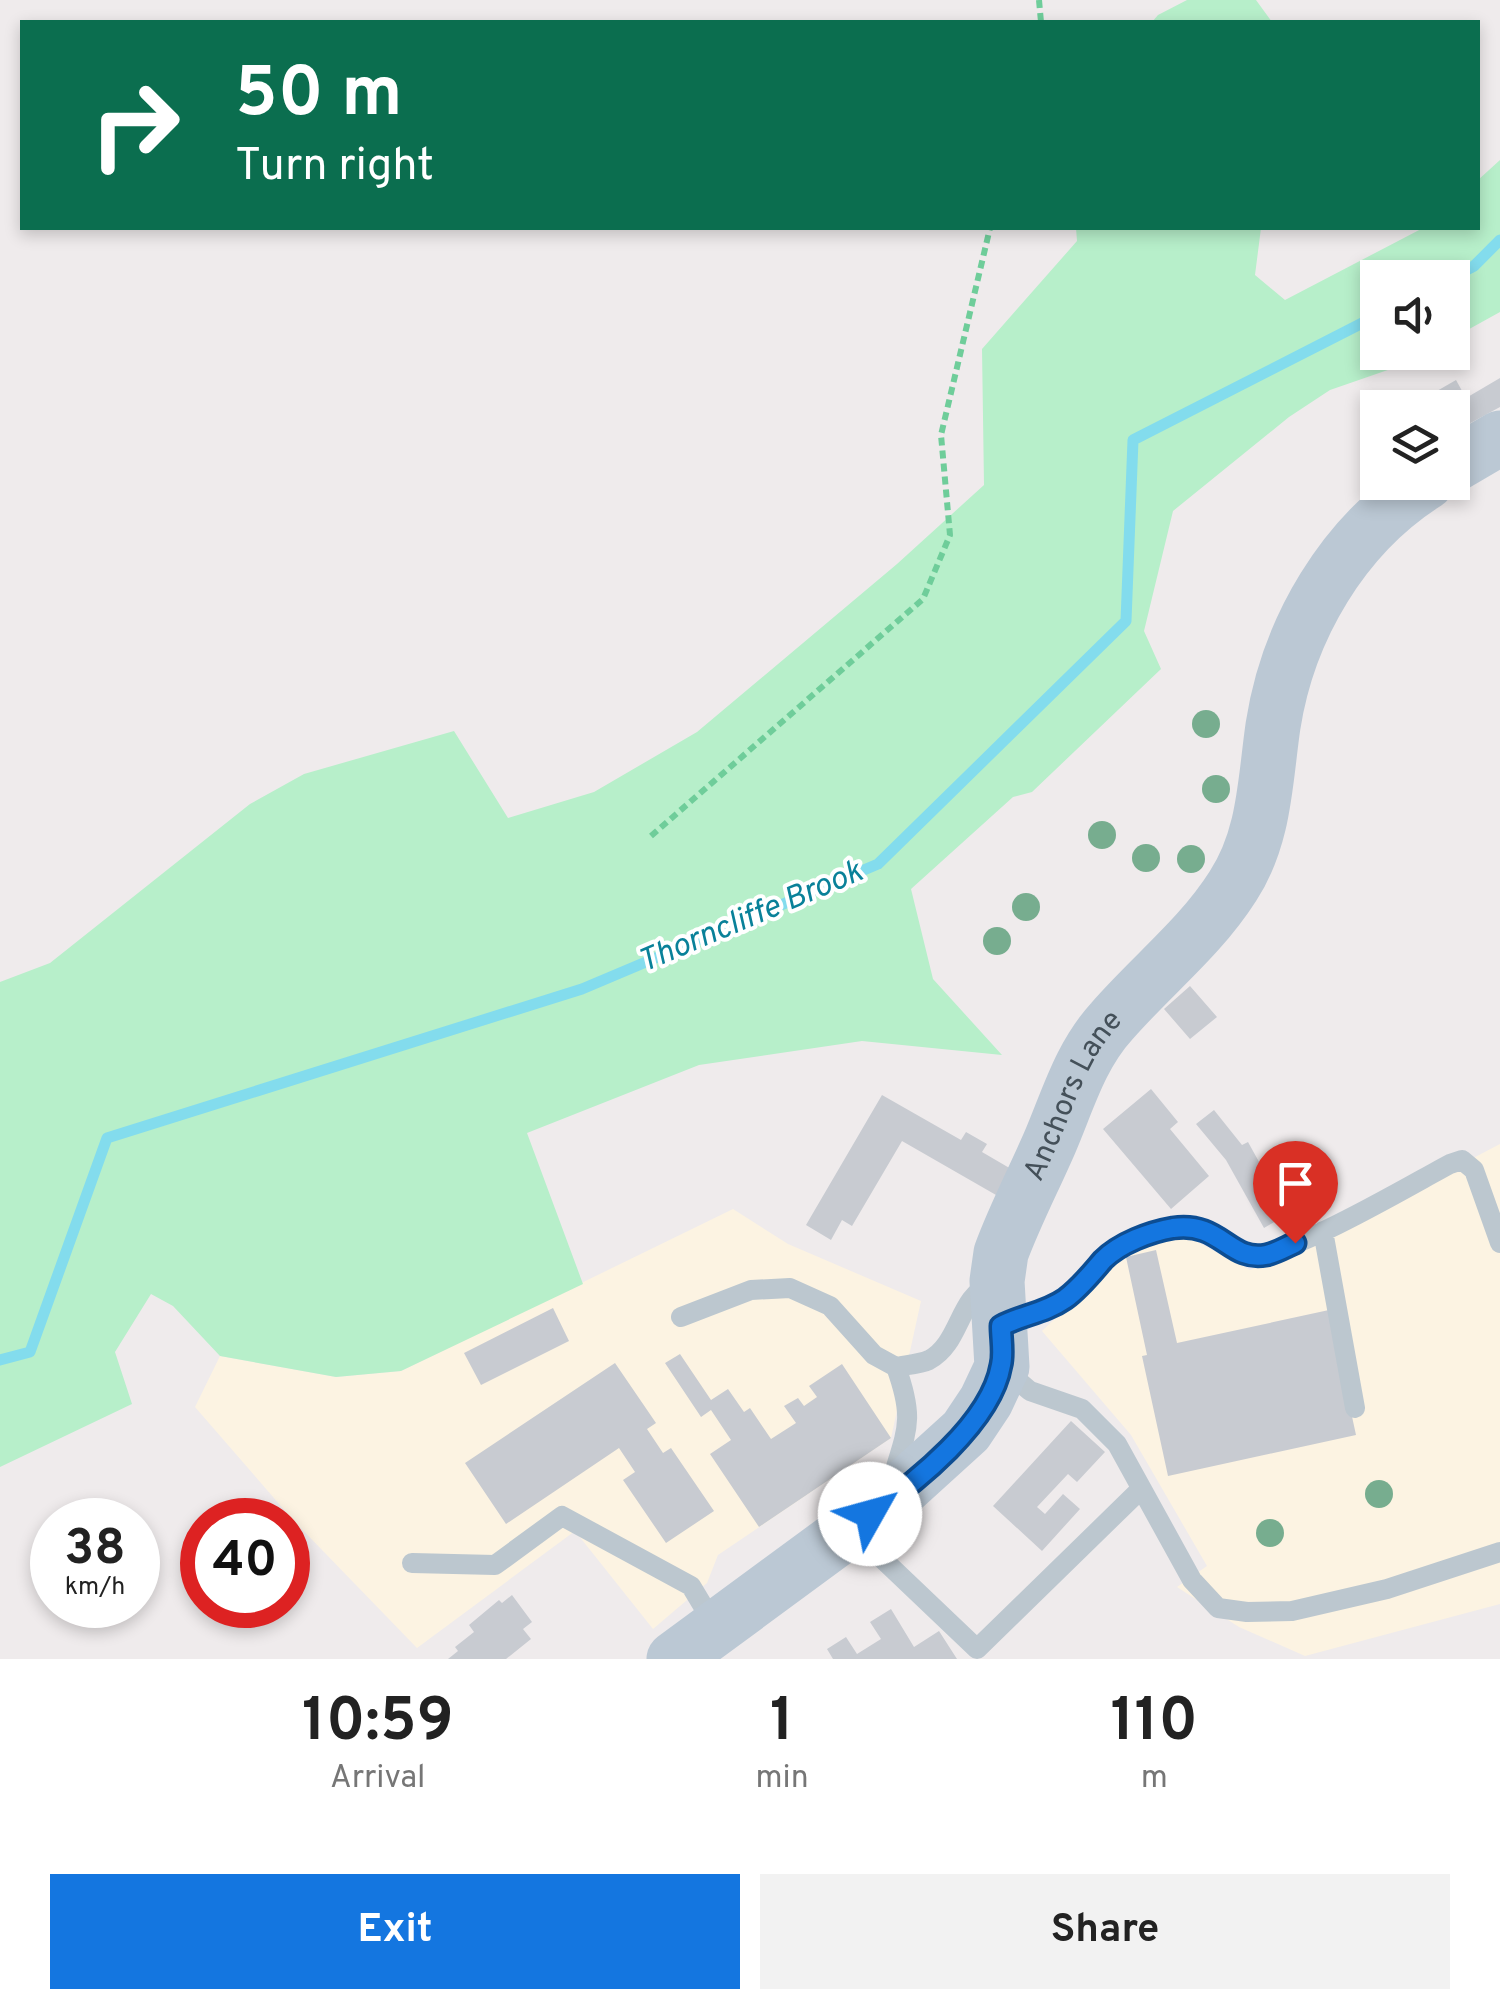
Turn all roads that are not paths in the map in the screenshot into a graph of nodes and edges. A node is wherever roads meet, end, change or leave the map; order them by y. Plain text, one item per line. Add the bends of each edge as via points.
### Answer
1 (1500, 438) edge
2 (1470, 456) edge
3 (1404, 500) edge
4 (1323, 1231) junction
5 (1500, 1243) edge
6 (682, 1317) dead end
7 (1000, 1325) junction
8 (896, 1367) junction
9 (1355, 1408) dead end
10 (1140, 1489) junction
11 (870, 1514) junction
12 (1500, 1552) edge
13 (412, 1564) dead end
14 (695, 1644) edge

1 - 2 street
3 - 7 street, Anchors Lane via 1336,568 1310,610 1288,663 1265,799 1234,884 1197,935 1088,1053 1001,1253
4 - 5 lane via 1462,1160 1474,1170
4 - 7 lane via 1267,1255 1246,1256 1201,1227 1138,1238 1107,1256 1064,1300
4 - 9 lane
6 - 8 lane via 752,1290 790,1288 830,1306 874,1355
7 - 8 lane via 980,1288 955,1336 928,1360
7 - 10 lane via 1030,1391 1082,1409 1116,1444
7 - 11 street, Anchors Lane via 986,1401 938,1460
8 - 11 lane via 909,1428 890,1489
10 - 11 lane via 977,1649
10 - 12 lane via 1192,1580 1218,1608 1292,1612 1387,1590
11 - 14 street, Anchors Lane
13 - 14 lane via 495,1565 562,1516 690,1586

